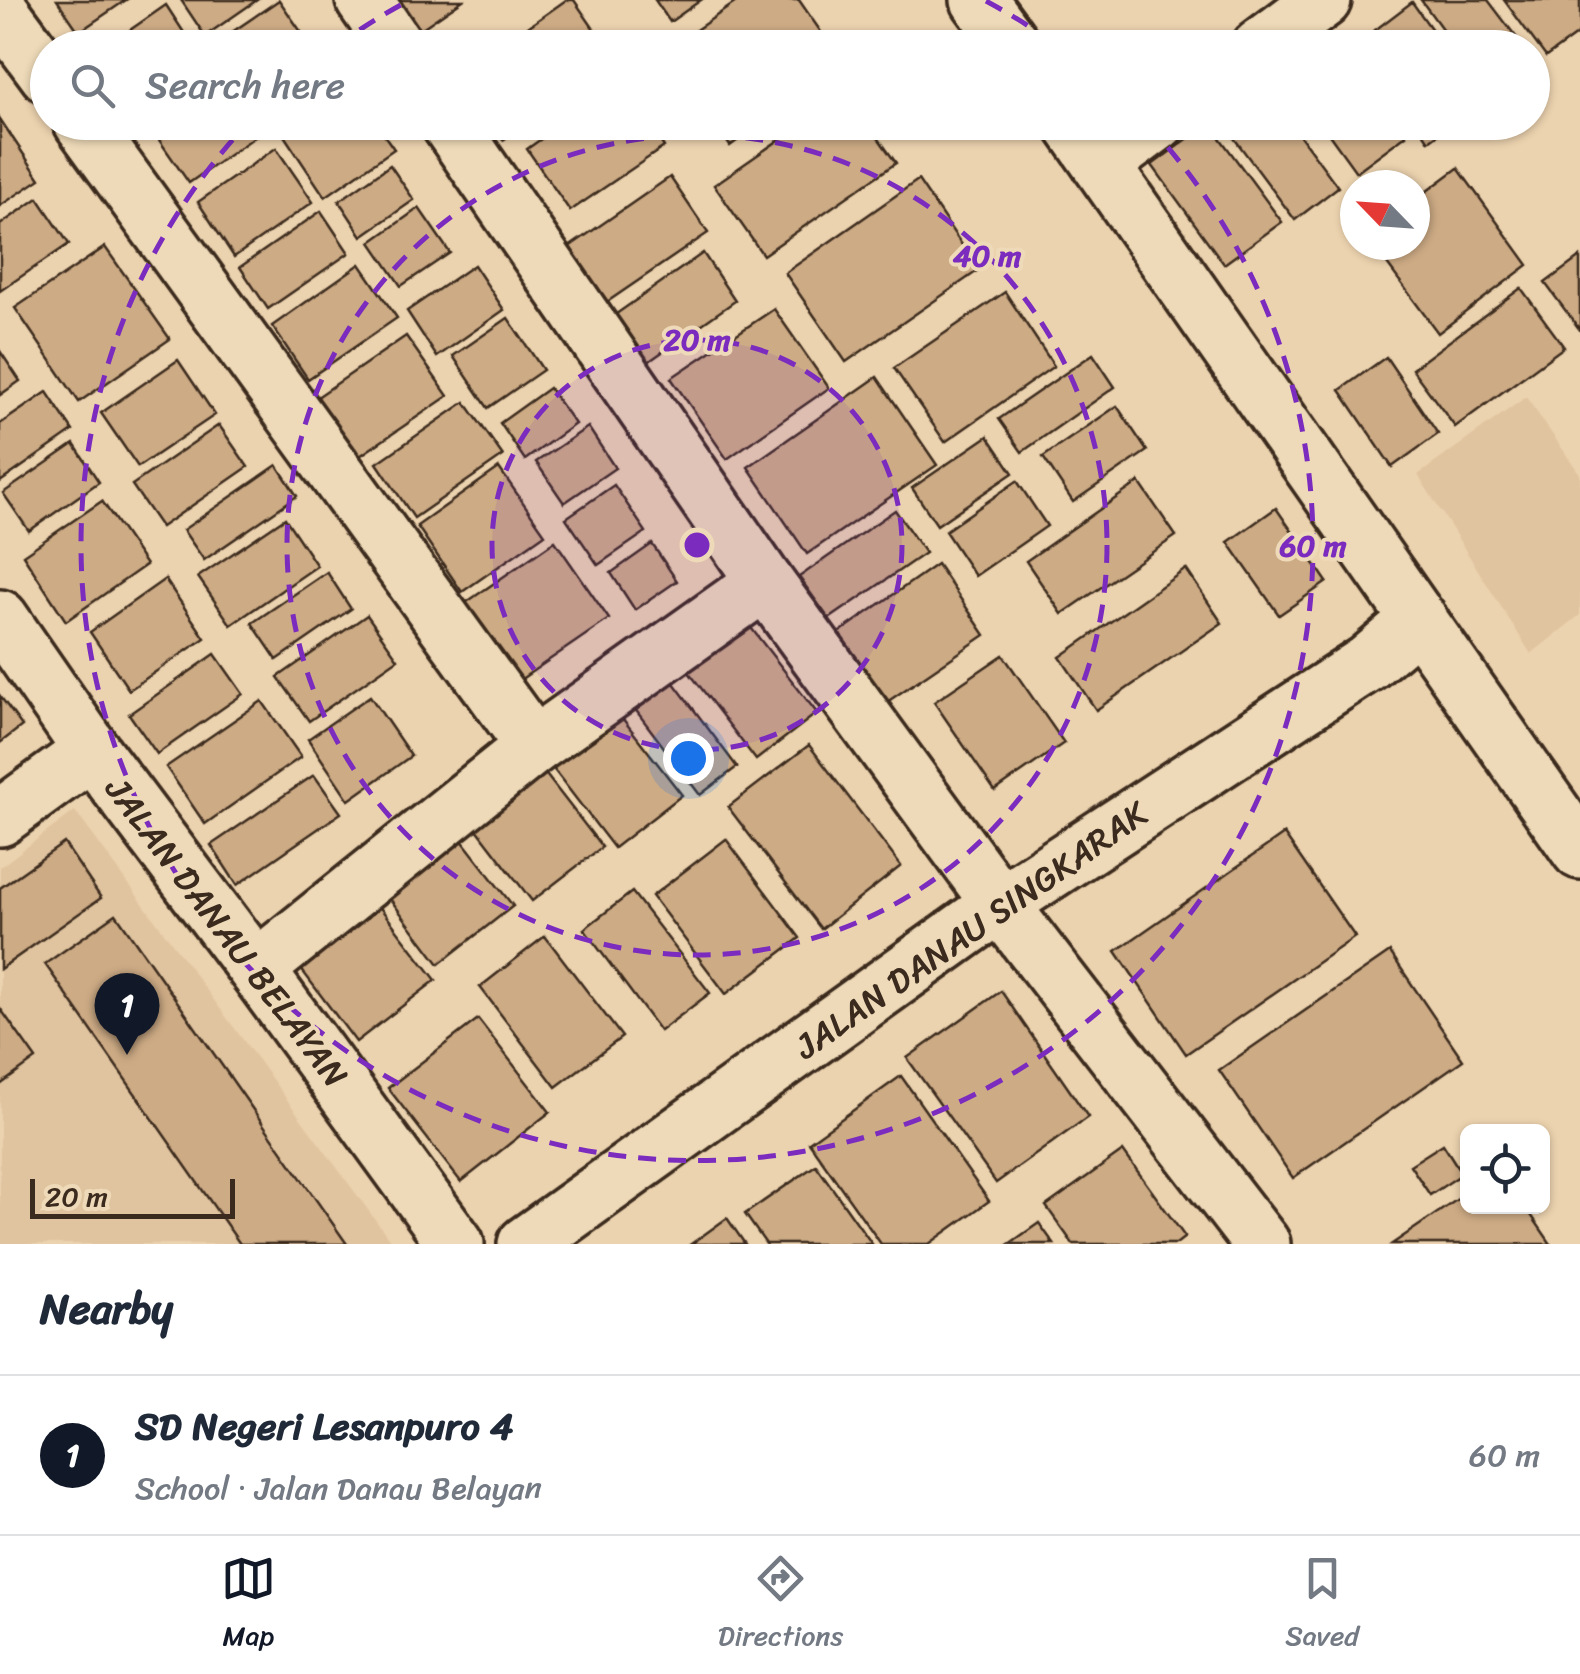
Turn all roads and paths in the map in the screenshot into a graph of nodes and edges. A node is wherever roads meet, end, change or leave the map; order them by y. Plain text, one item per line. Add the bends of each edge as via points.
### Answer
1 (364, 0) edge
2 (978, 0) edge
3 (1323, 0) edge
4 (0, 10) edge
5 (385, 30) edge
6 (1000, 30) edge
7 (1283, 30) edge
8 (30, 51) edge
9 (95, 140) edge
10 (460, 140) edge
11 (1087, 143) edge
12 (764, 582) junction
13 (0, 618) edge
14 (1419, 620) junction
15 (534, 746) junction
16 (92, 751) junction
17 (0, 818) edge
18 (1580, 851) edge
19 (1000, 904) junction
20 (256, 969) junction
21 (456, 1244) edge
22 (526, 1244) edge
23 (1262, 1244) edge

1 - 5 street
2 - 6 street
3 - 7 street
4 - 8 street
9 - 15 street
10 - 12 street
11 - 14 street
12 - 15 street
12 - 19 street
13 - 16 street, JALAN DANAU BELAYAN
14 - 18 street
14 - 19 street, JALAN DANAU SINGKARAK via 1368,663
15 - 20 street
16 - 17 street
16 - 20 street, JALAN DANAU BELAYAN
19 - 22 street, JALAN DANAU SINGKARAK
19 - 23 street
20 - 21 street, JALAN DANAU BELAYAN

